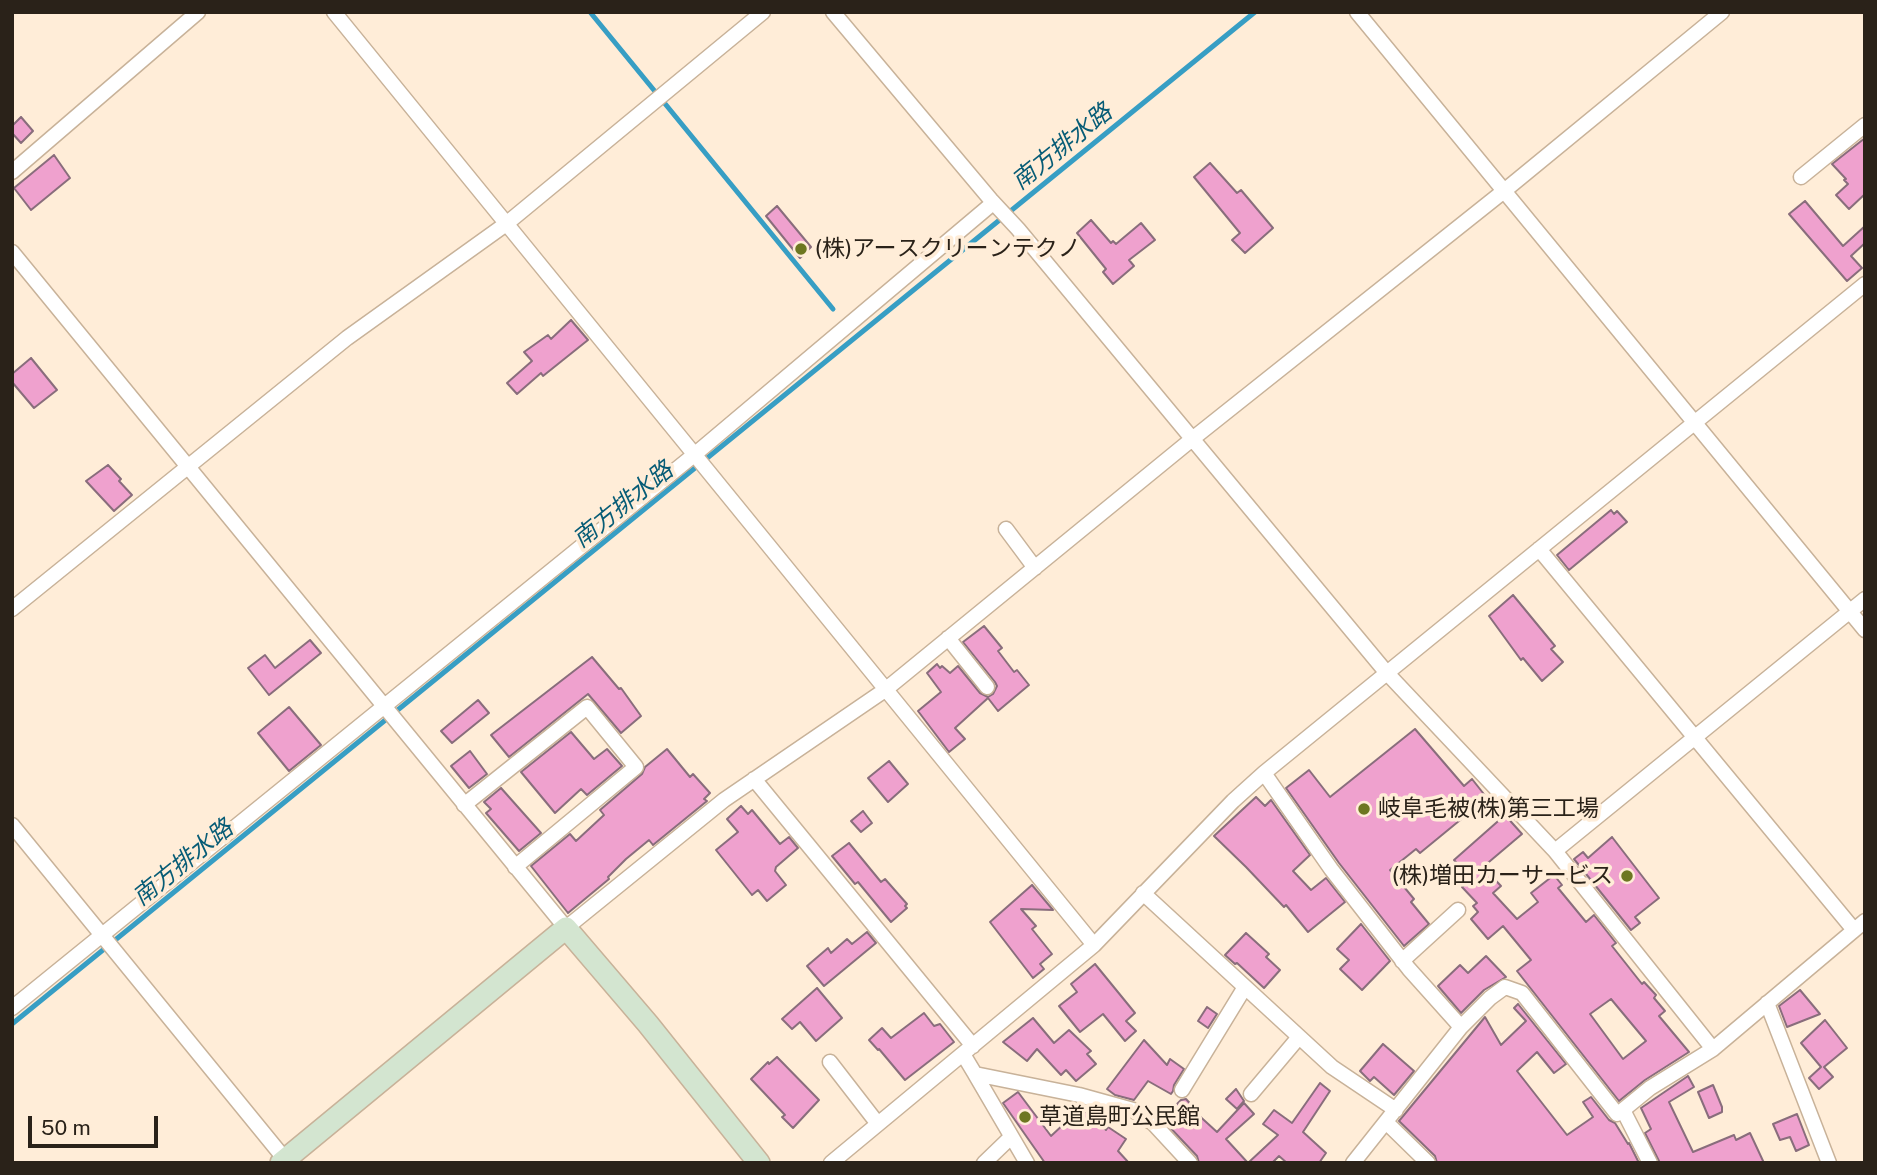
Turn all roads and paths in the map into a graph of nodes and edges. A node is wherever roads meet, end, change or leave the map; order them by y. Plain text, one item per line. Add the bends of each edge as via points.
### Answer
1 (198, 12) edge
2 (334, 12) edge
3 (764, 12) edge
4 (833, 12) edge
5 (1357, 12) edge
6 (1722, 12) edge
7 (1865, 125) edge
8 (12, 172) edge
9 (1801, 177) dead end
10 (1504, 191) junction
11 (995, 205) junction
12 (506, 223) junction
13 (12, 252) edge
14 (1865, 284) edge
15 (1694, 422) junction
16 (1191, 440) junction
17 (694, 456) junction
18 (186, 467) junction
19 (1006, 528) dead end
20 (1539, 549) junction
21 (1035, 568) junction
22 (1865, 599) edge
23 (12, 609) edge
24 (1850, 611) junction
25 (1865, 631) edge
26 (948, 638) junction
27 (1386, 672) junction
28 (987, 687) dead end
29 (885, 690) junction
30 (384, 708) junction
31 (1695, 738) junction
32 (1264, 773) junction
33 (754, 779) junction
34 (464, 805) junction
35 (12, 825) edge
36 (1555, 851) junction
37 (515, 867) junction
38 (1143, 892) junction
39 (1458, 910) dead end
40 (1859, 926) edge
41 (566, 928) junction
42 (102, 936) junction
43 (1094, 945) junction
44 (1402, 961) junction
45 (1245, 987) junction
46 (1767, 1003) junction
47 (12, 1008) edge
48 (1461, 1027) junction
49 (1299, 1037) junction
50 (1713, 1048) junction
51 (968, 1050) junction
52 (830, 1062) dead end
53 (975, 1074) junction
54 (1182, 1090) dead end
55 (1251, 1094) dead end
56 (1396, 1110) junction
57 (1623, 1110) junction
58 (1386, 1122) junction
59 (878, 1124) junction
60 (1011, 1137) junction
61 (285, 1162) edge
62 (759, 1163) edge
63 (831, 1163) edge
64 (984, 1163) edge
65 (1027, 1163) edge
66 (1190, 1163) edge
67 (1353, 1163) edge
68 (1428, 1163) edge
69 (1650, 1163) edge
70 (1829, 1163) edge

1 - 8 street
2 - 12 street
3 - 12 street
4 - 11 street
5 - 10 street
6 - 10 street
7 - 9 street
10 - 15 street
10 - 16 street
11 - 16 street
11 - 17 street
12 - 17 street
12 - 18 street via 347,338
13 - 18 street
14 - 15 street
15 - 20 street
15 - 24 street
16 - 21 street
16 - 27 street
17 - 29 street
17 - 30 street
18 - 23 street
18 - 30 street
19 - 21 street
20 - 27 street
20 - 31 street
21 - 26 street
22 - 24 street
24 - 25 street
24 - 31 street
26 - 28 street
26 - 29 street
27 - 32 street
27 - 36 street
29 - 33 street
29 - 43 street
30 - 34 street
30 - 42 street
31 - 36 street
31 - 40 street
32 - 38 street
32 - 44 street
33 - 41 street
33 - 51 street
34 - 37 street
34 - 37 street via 587,707 636,767
35 - 42 street
36 - 50 street
37 - 41 street
38 - 43 street
38 - 45 street
39 - 44 street
40 - 46 street
41 - 61 street
41 - 62 street
42 - 47 street
42 - 61 street
43 - 51 street
44 - 48 street
45 - 49 street
45 - 54 street
46 - 50 street
46 - 70 street
48 - 56 street
48 - 57 street via 1505,987 1522,993 1617,1114
49 - 55 street
49 - 56 street via 1332,1067
50 - 57 street
51 - 53 street
51 - 59 street
52 - 59 street
53 - 60 street
53 - 66 street via 1133,1110 1153,1123
56 - 58 street
57 - 69 street
58 - 67 street
58 - 68 street
59 - 63 street
60 - 64 street
60 - 65 street

